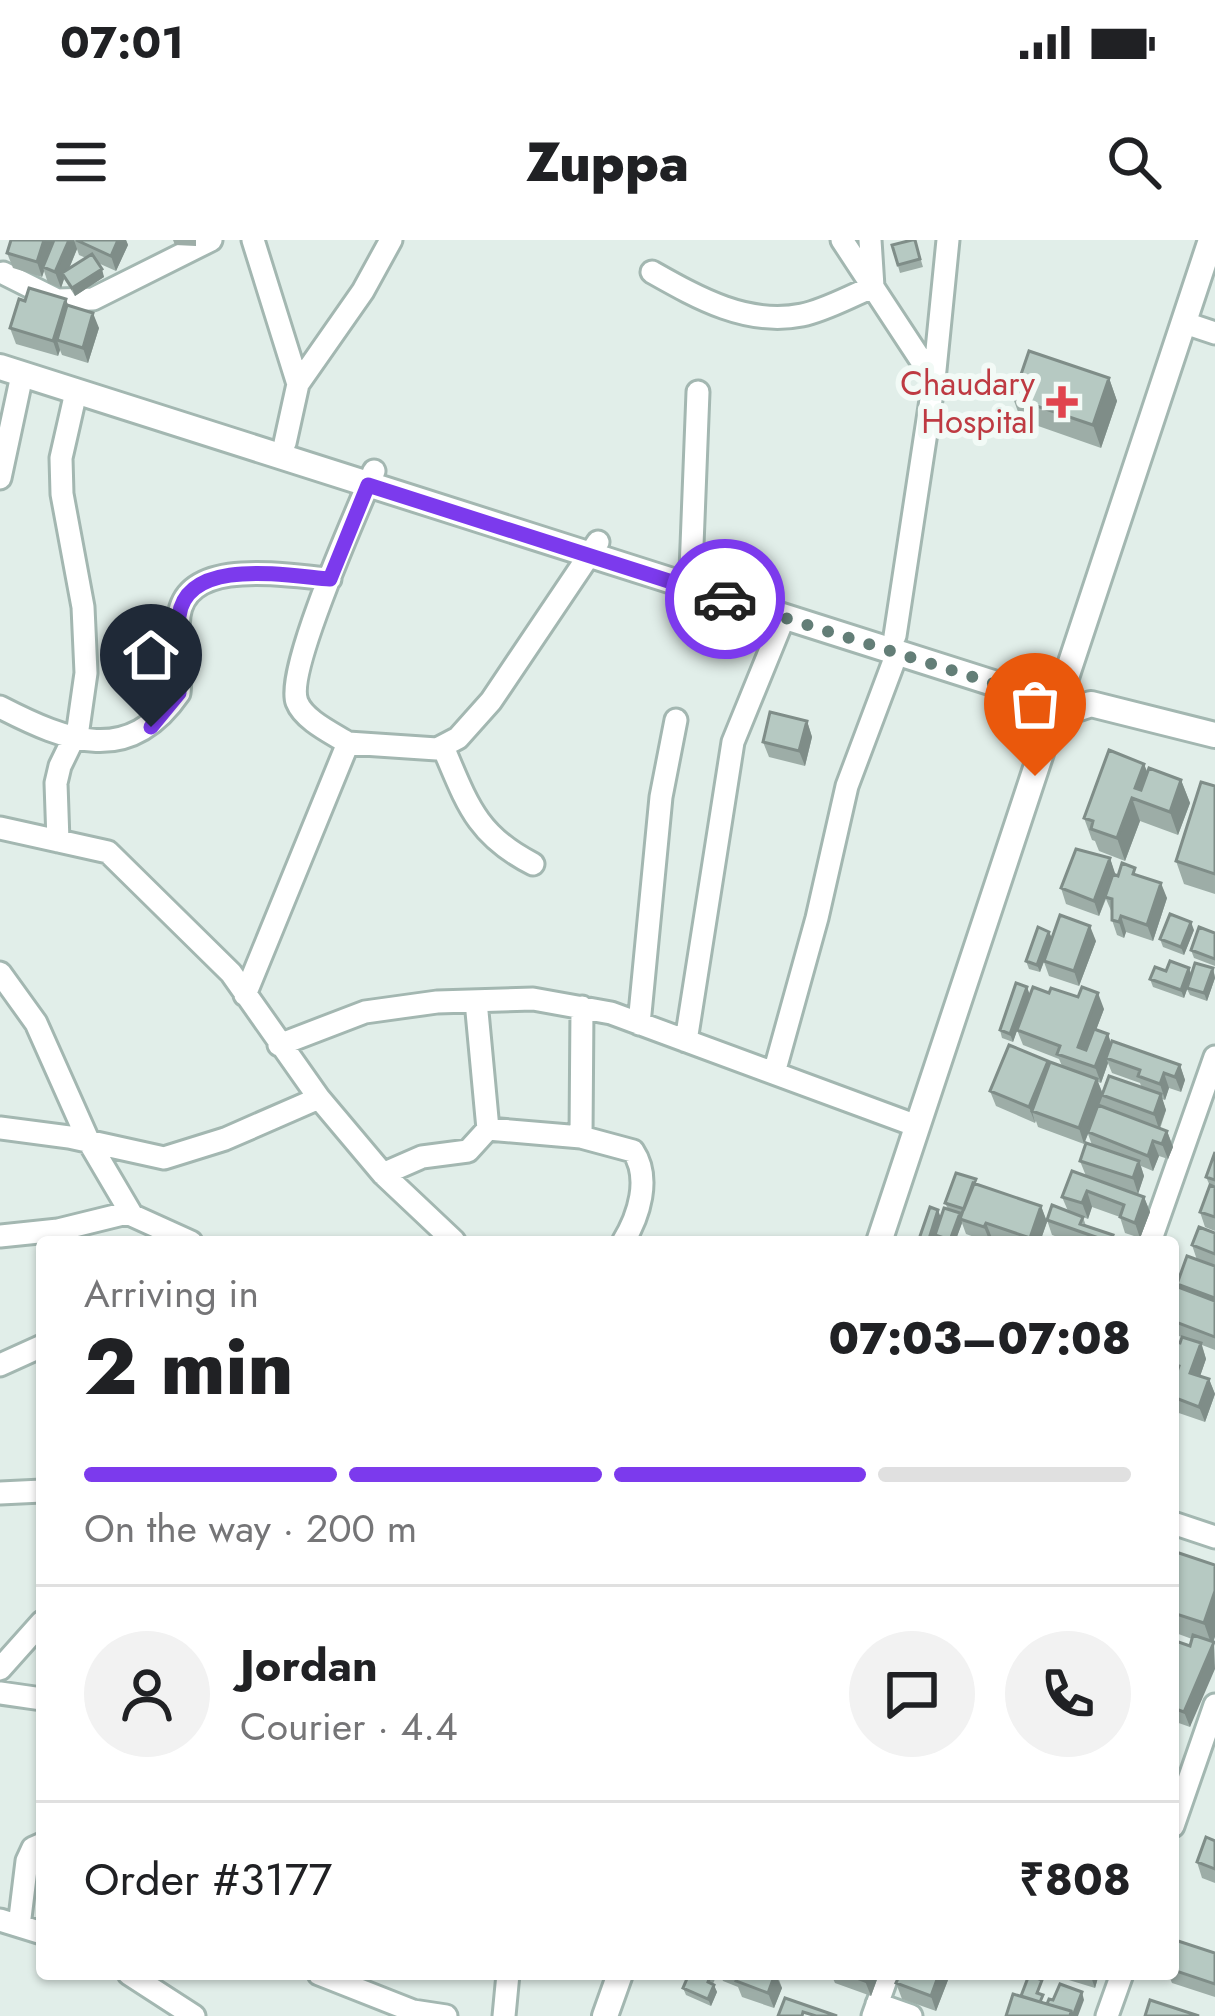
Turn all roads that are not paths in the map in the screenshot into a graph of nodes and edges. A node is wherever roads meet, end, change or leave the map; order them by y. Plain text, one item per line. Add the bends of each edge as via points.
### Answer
1 (211, 240) edge
2 (253, 240) edge
3 (391, 240) edge
4 (842, 240) edge
5 (871, 240) edge
6 (948, 240) edge
7 (1211, 240) edge
8 (652, 272) dead end
9 (1, 276) edge
10 (873, 287) junction
11 (1184, 323) junction
12 (1215, 334) edge
13 (0, 351) edge
14 (11, 371) edge
15 (934, 380) junction
16 (298, 384) junction
17 (76, 392) junction
18 (698, 392) dead end
19 (285, 443) junction
20 (0, 478) edge
21 (371, 478) junction
22 (593, 549) junction
23 (691, 571) junction
24 (330, 579) junction
25 (784, 617) junction
26 (896, 645) junction
27 (1062, 697) junction
28 (0, 707) edge
29 (676, 720) dead end
30 (1215, 735) edge
31 (75, 738) junction
32 (348, 743) junction
33 (442, 747) junction
34 (0, 828) edge
35 (58, 841) junction
36 (533, 864) dead end
37 (0, 973) edge
38 (245, 995) junction
39 (476, 1001) junction
40 (582, 1007) junction
41 (639, 1024) junction
42 (686, 1041) junction
43 (278, 1045) junction
44 (1215, 1058) edge
45 (774, 1073) junction
46 (319, 1098) junction
47 (917, 1126) junction
48 (0, 1128) edge
49 (488, 1129) junction
50 (581, 1137) junction
51 (89, 1142) junction
52 (383, 1174) junction
53 (132, 1215) junction
54 (0, 1235) edge
55 (178, 1236) edge
56 (446, 1236) edge
57 (626, 1236) edge
58 (881, 1236) edge
59 (1152, 1236) edge
60 (36, 1349) edge
61 (0, 1365) edge
62 (36, 1491) edge
63 (0, 1493) edge
64 (1179, 1525) edge
65 (1215, 1538) edge
66 (36, 1629) edge
67 (0, 1669) edge
68 (0, 1693) edge
69 (36, 1698) edge
70 (1215, 1705) edge
71 (1179, 1809) edge
72 (36, 1847) edge
73 (10, 1923) edge
74 (138, 1980) edge
75 (334, 1980) edge
76 (507, 1980) edge
77 (618, 1980) edge
78 (886, 1980) edge
79 (1120, 1980) edge
80 (875, 2010) edge
81 (194, 2016) edge
82 (446, 2016) edge
83 (504, 2016) edge
84 (604, 2016) edge
85 (911, 2016) edge
86 (1107, 2016) edge

1 - 9 street via 93,299 57,300
2 - 16 street
3 - 16 street
4 - 10 street
5 - 10 street
6 - 15 street
7 - 11 street
8 - 10 street via 716,304 770,318 805,314
10 - 15 street
11 - 12 street
11 - 27 street
13 - 19 street
14 - 17 street
14 - 20 street
15 - 26 street
16 - 19 street
17 - 21 street
17 - 31 street via 61,458 83,607 86,673
18 - 23 street
19 - 21 street
21 - 22 street
21 - 24 street
22 - 23 street
22 - 25 street
22 - 33 street via 491,701
23 - 26 street
24 - 31 street via 246,573 203,583 179,613 179,693 169,708 129,737
24 - 32 street via 294,689 302,711
25 - 26 street
25 - 42 street via 733,742
26 - 27 street
26 - 45 street via 847,786
27 - 30 street via 1079,708 1091,704
27 - 47 street
28 - 31 street
29 - 41 street
31 - 35 street via 56,783
32 - 33 street
32 - 38 street
33 - 36 street via 482,826 502,849
34 - 35 street
35 - 38 street via 108,853
37 - 51 street via 37,1022
38 - 43 street
39 - 40 street
39 - 43 street via 365,1012
39 - 49 street
40 - 41 street
40 - 50 street
41 - 42 street
42 - 45 street
43 - 46 street
44 - 59 street
45 - 47 street
46 - 51 street via 164,1158
46 - 52 street
47 - 58 street
48 - 51 street
49 - 50 street
49 - 52 street via 468,1150
50 - 57 street via 633,1150 641,1163
51 - 53 street
52 - 56 street
53 - 54 street
53 - 55 street
60 - 61 street
62 - 63 street
64 - 65 street
66 - 67 street
68 - 69 street
70 - 71 street
72 - 73 street
74 - 81 street
75 - 82 street
76 - 83 street
77 - 84 street
78 - 80 street
79 - 86 street
80 - 85 street

